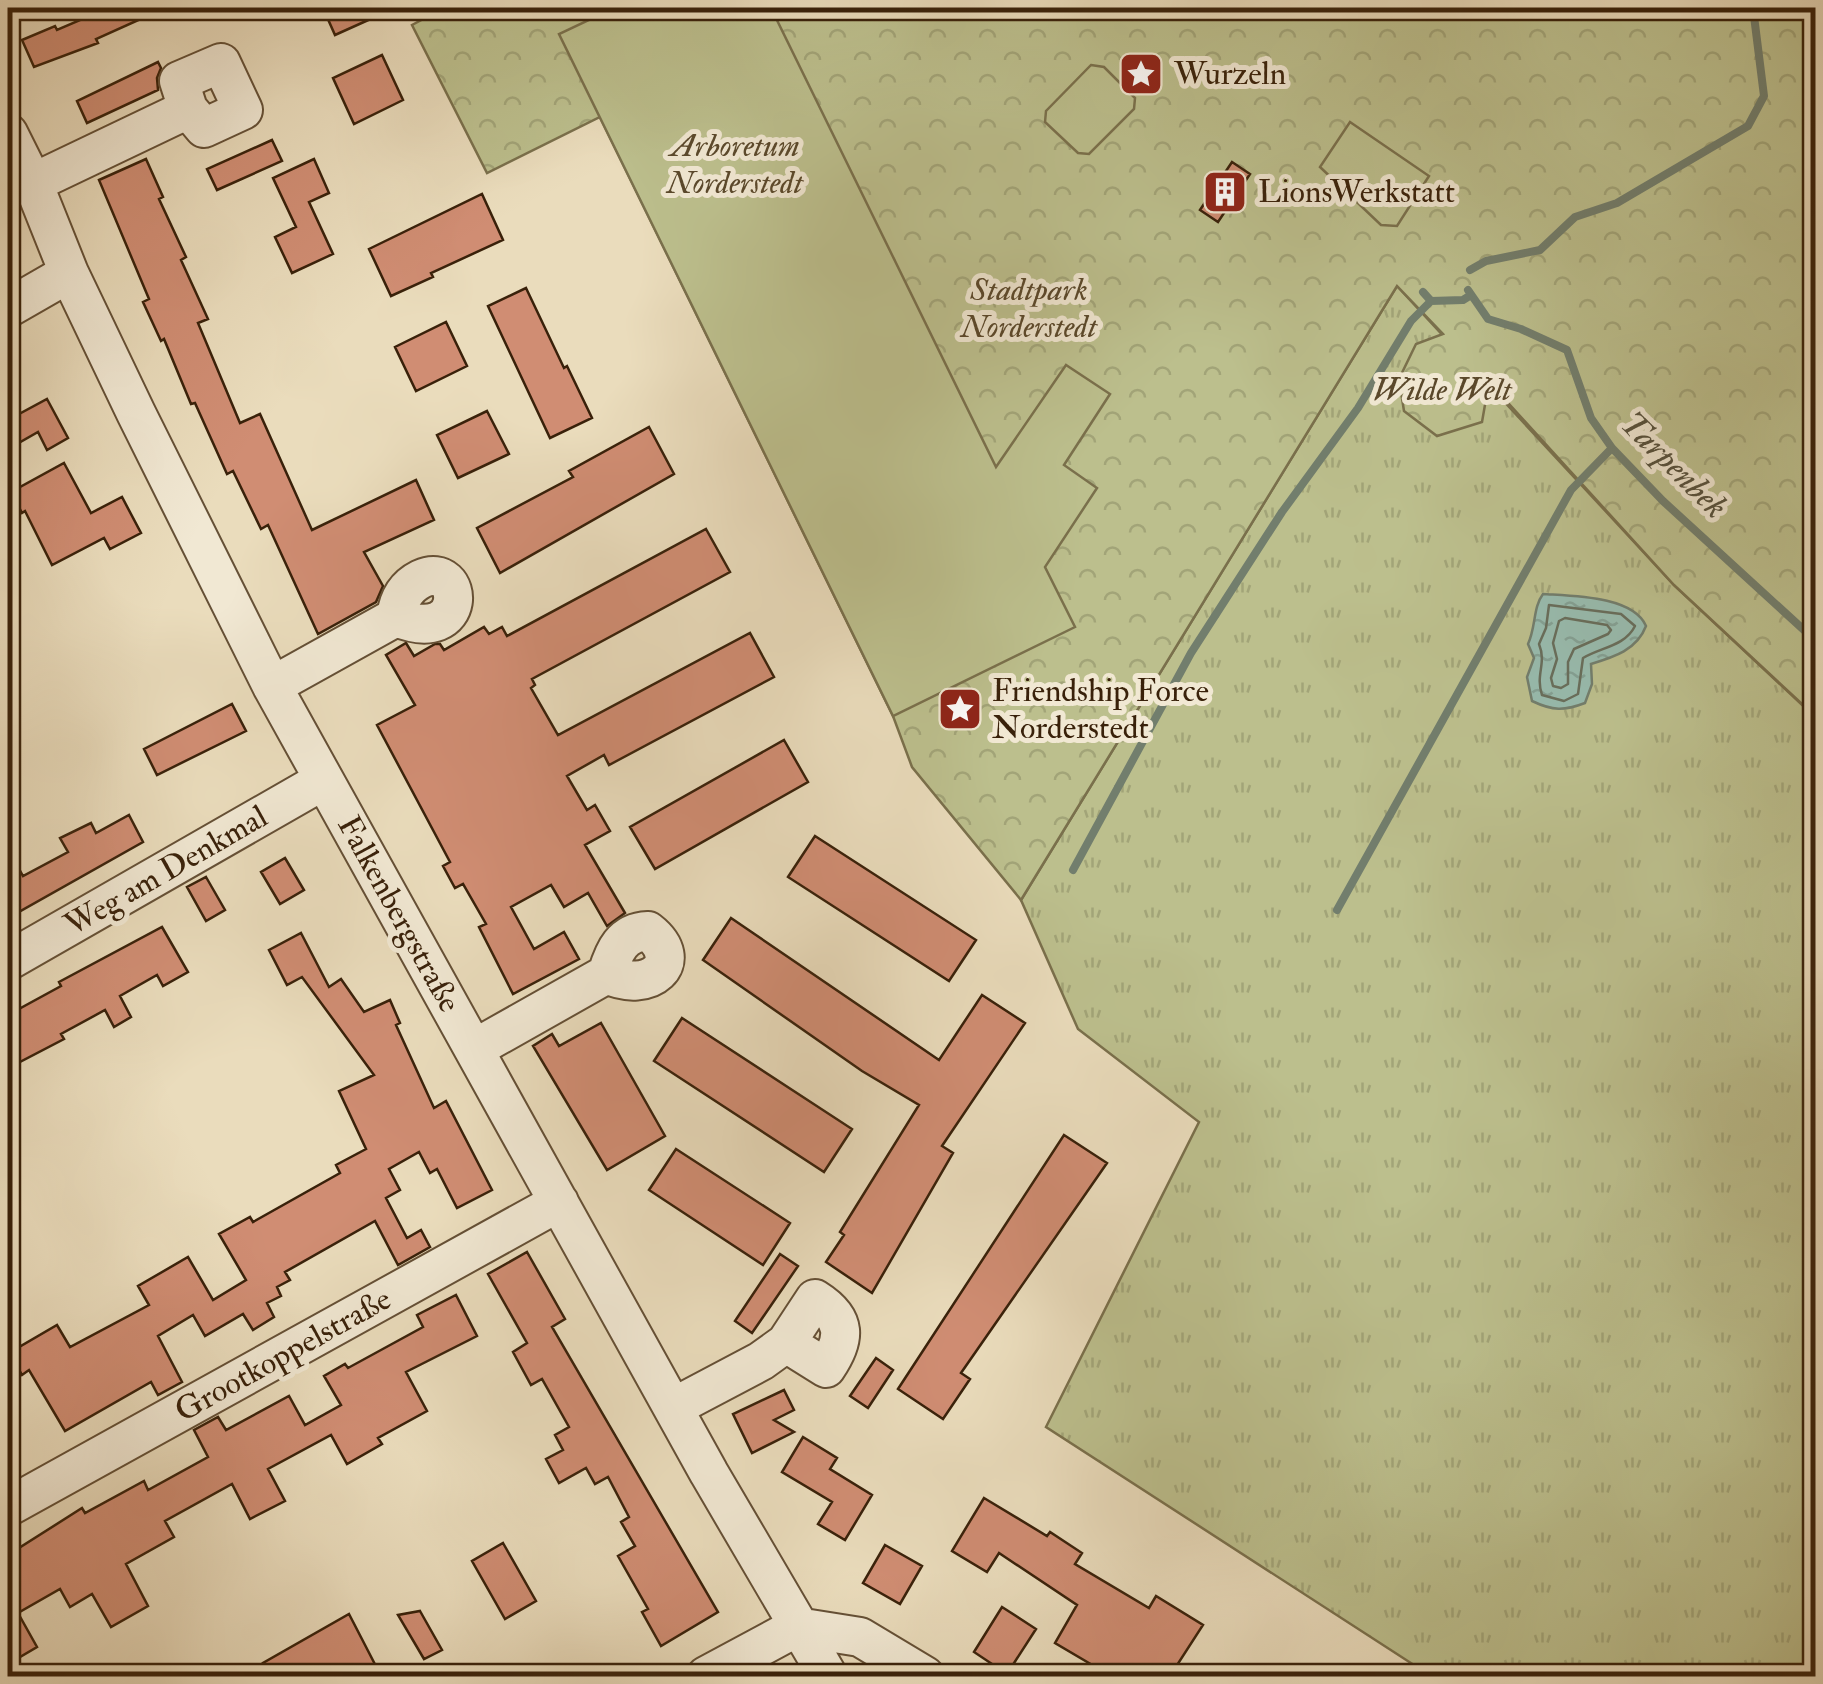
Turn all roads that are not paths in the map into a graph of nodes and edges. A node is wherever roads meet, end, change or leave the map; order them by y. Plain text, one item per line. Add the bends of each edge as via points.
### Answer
1 (188, 109) dead end
2 (8, 133) edge
3 (33, 182) junction
4 (69, 272) junction
5 (8, 308) edge
6 (396, 618) dead end
7 (272, 686) junction
8 (324, 780) junction
9 (8, 961) edge
10 (607, 974) dead end
11 (474, 1049) junction
12 (559, 1202) junction
13 (786, 1343) dead end
14 (674, 1407) junction
15 (8, 1507) edge
16 (797, 1627) junction
17 (706, 1676) edge
18 (828, 1676) edge
19 (925, 1676) edge

1 - 3 street
2 - 3 street, Falkenbergstraße
3 - 4 street, Falkenbergstraße
4 - 5 street
4 - 7 street, Falkenbergstraße
6 - 7 street
7 - 8 street, Falkenbergstraße
8 - 9 street, Weg am Denkmal
8 - 11 street, Falkenbergstraße
10 - 11 street
11 - 12 street, Falkenbergstraße
12 - 14 street, Falkenbergstraße
12 - 15 street, Grootkoppelstraße
13 - 14 street
14 - 16 street, Falkenbergstraße
16 - 17 street
16 - 18 street, Falkenbergstraße
16 - 19 street via 860,1637

